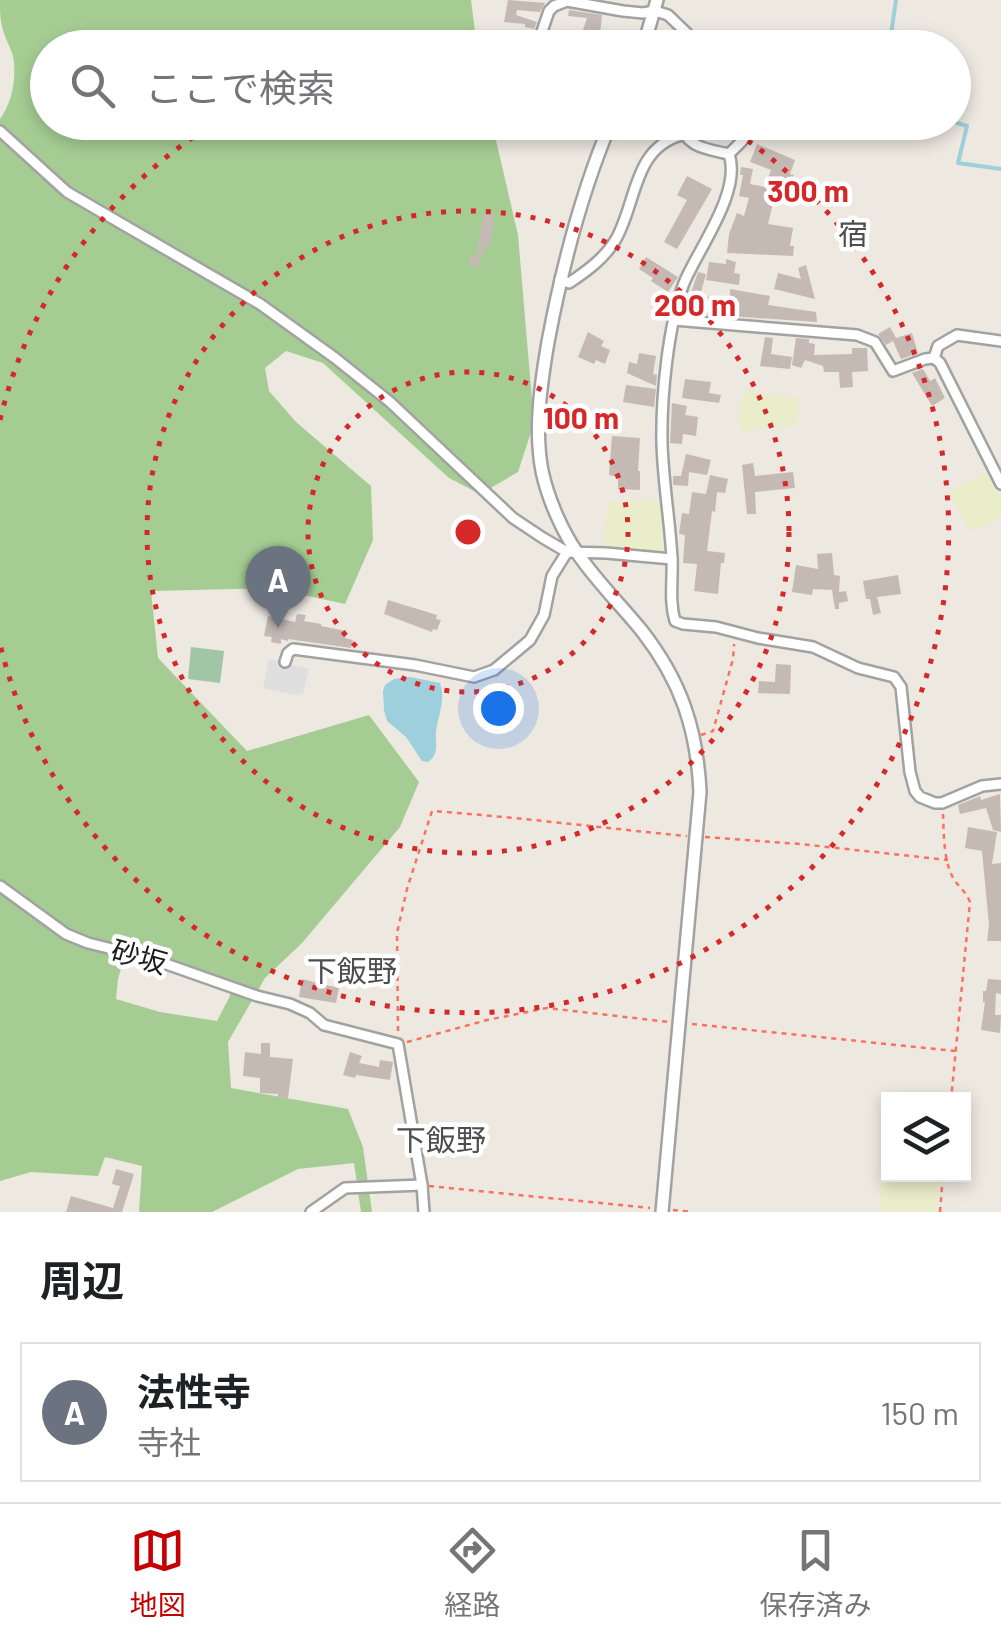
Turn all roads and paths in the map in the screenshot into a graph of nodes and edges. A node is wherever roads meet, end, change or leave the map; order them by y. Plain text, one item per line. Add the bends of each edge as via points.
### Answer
1 (656, 6) edge
2 (542, 30) edge
3 (649, 30) edge
4 (685, 30) edge
5 (0, 131) edge
6 (605, 140) edge
7 (667, 140) edge
8 (688, 140) edge
9 (743, 140) edge
10 (729, 154) junction
11 (560, 279) junction
12 (674, 320) junction
13 (1001, 341) edge
14 (934, 358) junction
15 (1001, 484) edge
16 (572, 552) junction
17 (672, 559) junction
18 (735, 633) junction
19 (285, 662) dead end
20 (694, 737) junction
21 (1001, 784) edge
22 (942, 803) junction
23 (696, 836) junction
24 (948, 860) junction
25 (0, 886) edge
26 (398, 1044) junction
27 (952, 1092) edge
28 (943, 1182) edge
29 (422, 1185) junction
30 (662, 1211) edge
31 (311, 1212) edge
32 (424, 1212) edge
33 (692, 1212) edge
34 (940, 1212) edge

1 - 2 street via 643,13 560,3 546,14
1 - 3 street
1 - 4 street
5 - 16 street via 68,192 260,304 335,358 513,518
6 - 11 street
7 - 11 street via 649,156 604,255 569,283
8 - 10 street
9 - 10 street
10 - 12 street via 727,192
11 - 16 street via 539,440 542,471
12 - 14 street via 857,335 875,342 893,371
12 - 17 street via 662,442
13 - 14 street via 957,335 938,346
14 - 15 street
16 - 17 street
16 - 19 street via 552,576 544,615 530,640 494,670 474,677 293,649
16 - 20 street via 659,654
17 - 18 street via 675,621
18 - 20 path via 713,731
18 - 22 street via 813,647 894,677 902,686 915,791
20 - 23 street
21 - 22 street
22 - 24 path
23 - 24 path
23 - 26 path via 432,811 397,933
23 - 30 street
24 - 27 path via 970,902
25 - 26 street, 砂坂 via 88,943
26 - 29 street
28 - 34 path
29 - 30 path
29 - 31 street via 345,1188
29 - 32 street
30 - 33 path

